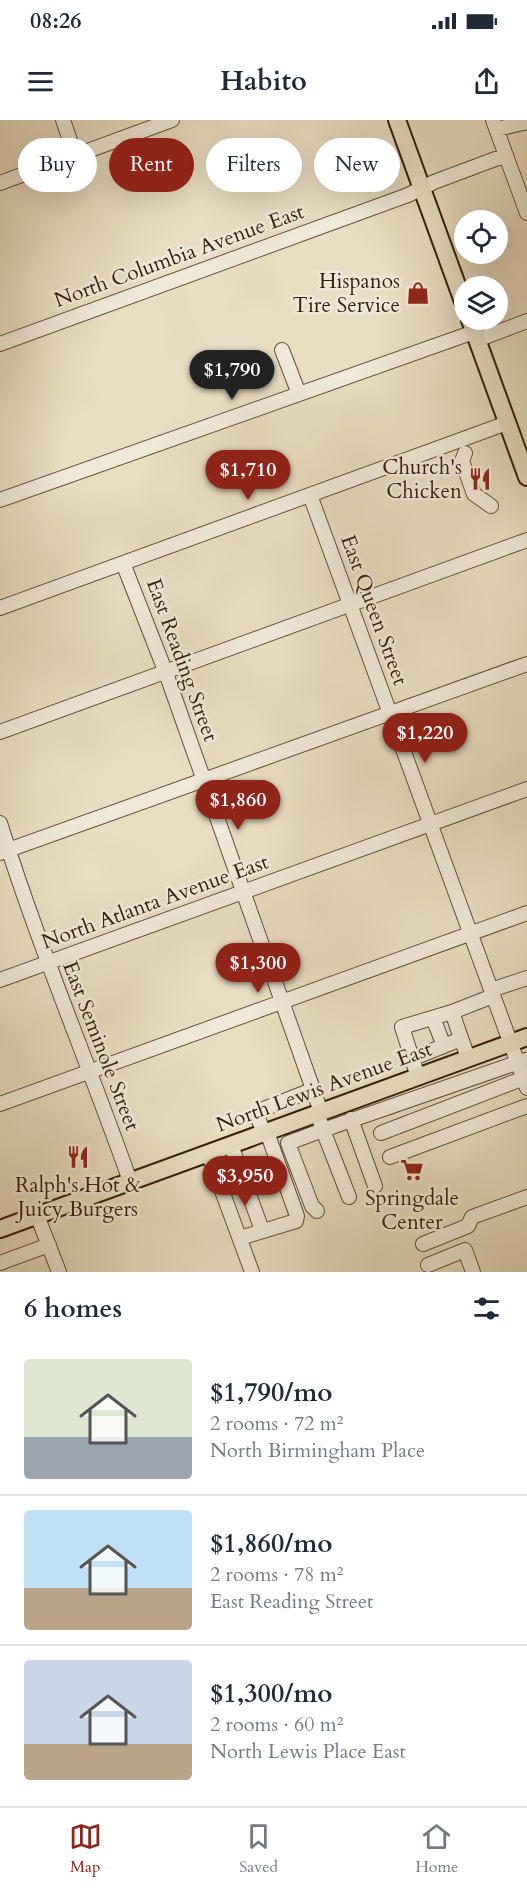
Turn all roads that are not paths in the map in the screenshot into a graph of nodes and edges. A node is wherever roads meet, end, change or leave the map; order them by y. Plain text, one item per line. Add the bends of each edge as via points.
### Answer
1 (63, 120) edge
2 (172, 120) edge
3 (398, 120) edge
4 (527, 122) edge
5 (495, 125) edge
6 (69, 138) edge
7 (97, 147) edge
8 (506, 155) junction
9 (18, 176) edge
10 (521, 179) edge
11 (0, 183) edge
12 (422, 188) junction
13 (527, 213) edge
14 (454, 277) edge
15 (527, 321) edge
16 (508, 324) edge
17 (474, 330) edge
18 (0, 344) edge
19 (282, 350) dead end
20 (299, 394) junction
21 (507, 423) junction
22 (465, 453) dead end
23 (527, 477) edge
24 (310, 495) junction
25 (0, 500) edge
26 (491, 506) dead end
27 (527, 540) edge
28 (123, 563) junction
29 (350, 603) junction
30 (0, 609) edge
31 (527, 664) edge
32 (166, 673) junction
33 (390, 713) junction
34 (0, 732) edge
35 (203, 780) junction
36 (527, 789) edge
37 (0, 823) edge
38 (430, 824) junction
39 (4, 851) edge
40 (243, 891) junction
41 (527, 913) edge
42 (470, 933) junction
43 (47, 963) junction
44 (527, 978) edge
45 (0, 980) edge
46 (492, 993) junction
47 (280, 1003) junction
48 (452, 1012) junction
49 (433, 1018) junction
50 (527, 1037) edge
51 (461, 1039) junction
52 (511, 1043) junction
53 (444, 1046) junction
54 (468, 1058) junction
55 (411, 1059) junction
56 (523, 1061) edge
57 (91, 1072) junction
58 (418, 1077) junction
59 (526, 1081) edge
60 (312, 1090) junction
61 (0, 1104) edge
62 (527, 1106) edge
63 (319, 1113) junction
64 (351, 1119) junction
65 (323, 1130) junction
66 (265, 1132) junction
67 (381, 1133) dead end
68 (231, 1145) junction
69 (291, 1150) junction
70 (208, 1153) junction
71 (276, 1156) junction
72 (390, 1157) dead end
73 (130, 1181) junction
74 (375, 1186) dead end
75 (350, 1197) dead end
76 (527, 1197) edge
77 (317, 1210) dead end
78 (37, 1215) junction
79 (0, 1229) edge
80 (262, 1230) junction
81 (240, 1238) junction
82 (49, 1245) junction
83 (0, 1263) edge
84 (428, 1268) edge
85 (59, 1272) edge
86 (252, 1272) edge
87 (473, 1272) edge

1 - 6 street
2 - 7 street
3 - 12 main road
4 - 5 street
5 - 8 street
8 - 10 street
8 - 12 street, North Columbia Avenue East
9 - 11 street
10 - 13 street
12 - 14 main road
12 - 18 street, North Columbia Avenue East
15 - 16 street
17 - 20 street
17 - 21 main road
19 - 20 street
20 - 25 street
21 - 23 main road
21 - 24 street
22 - 26 street via 462,461 474,494
24 - 28 street
24 - 29 street, East Queen Street
27 - 29 street
28 - 30 street
28 - 32 street, East Reading Street
29 - 32 street
29 - 33 street, East Queen Street
31 - 33 street
32 - 34 street
32 - 35 street, East Reading Street
33 - 35 street
33 - 38 street, East Queen Street
35 - 39 street
35 - 40 street, East Reading Street
36 - 38 street, North Atlanta Avenue East
37 - 39 street, East Seminole Street
38 - 40 street, North Atlanta Avenue East
38 - 42 street, East Queen Street
39 - 43 street, East Seminole Street
40 - 43 street, North Atlanta Avenue East
40 - 47 street, East Reading Street
41 - 42 street
42 - 46 street, East Queen Street
42 - 47 street
43 - 45 street, North Atlanta Avenue East
43 - 57 street, East Seminole Street
44 - 46 street
46 - 48 street
46 - 52 street, East Queen Street
47 - 57 street
47 - 60 street, East Reading Street
48 - 49 street
48 - 51 street
49 - 53 street
49 - 55 street via 402,1027
50 - 52 main road, North Lewis Avenue East
51 - 53 street
51 - 54 street
52 - 54 main road, North Lewis Avenue East
52 - 56 street, East Queen Street
53 - 55 street
54 - 58 main road, North Lewis Avenue East
55 - 58 street
56 - 59 street, East Queen Street
56 - 64 street
57 - 61 street
57 - 73 street, East Seminole Street
58 - 63 main road, North Lewis Avenue East
59 - 67 street
60 - 63 street, East Reading Street
60 - 66 street via 261,1110 258,1118
62 - 72 street
63 - 65 street, East Reading Street
63 - 66 main road, North Lewis Avenue East
64 - 65 street
64 - 74 street
65 - 69 street via 288,1143
65 - 75 street, East Reading Street
66 - 68 main road, North Lewis Avenue East
66 - 71 street
68 - 70 main road, North Lewis Avenue East
68 - 80 street
69 - 71 street
69 - 77 street
70 - 73 main road, North Lewis Avenue East
70 - 81 street
71 - 80 street via 297,1216 296,1221
73 - 78 main road, North Lewis Avenue East
76 - 84 street via 472,1217 468,1226 422,1238
78 - 79 main road, North Lewis Avenue East
78 - 82 street
80 - 81 street
81 - 86 street
82 - 83 street
82 - 85 street
84 - 87 street via 465,1250

